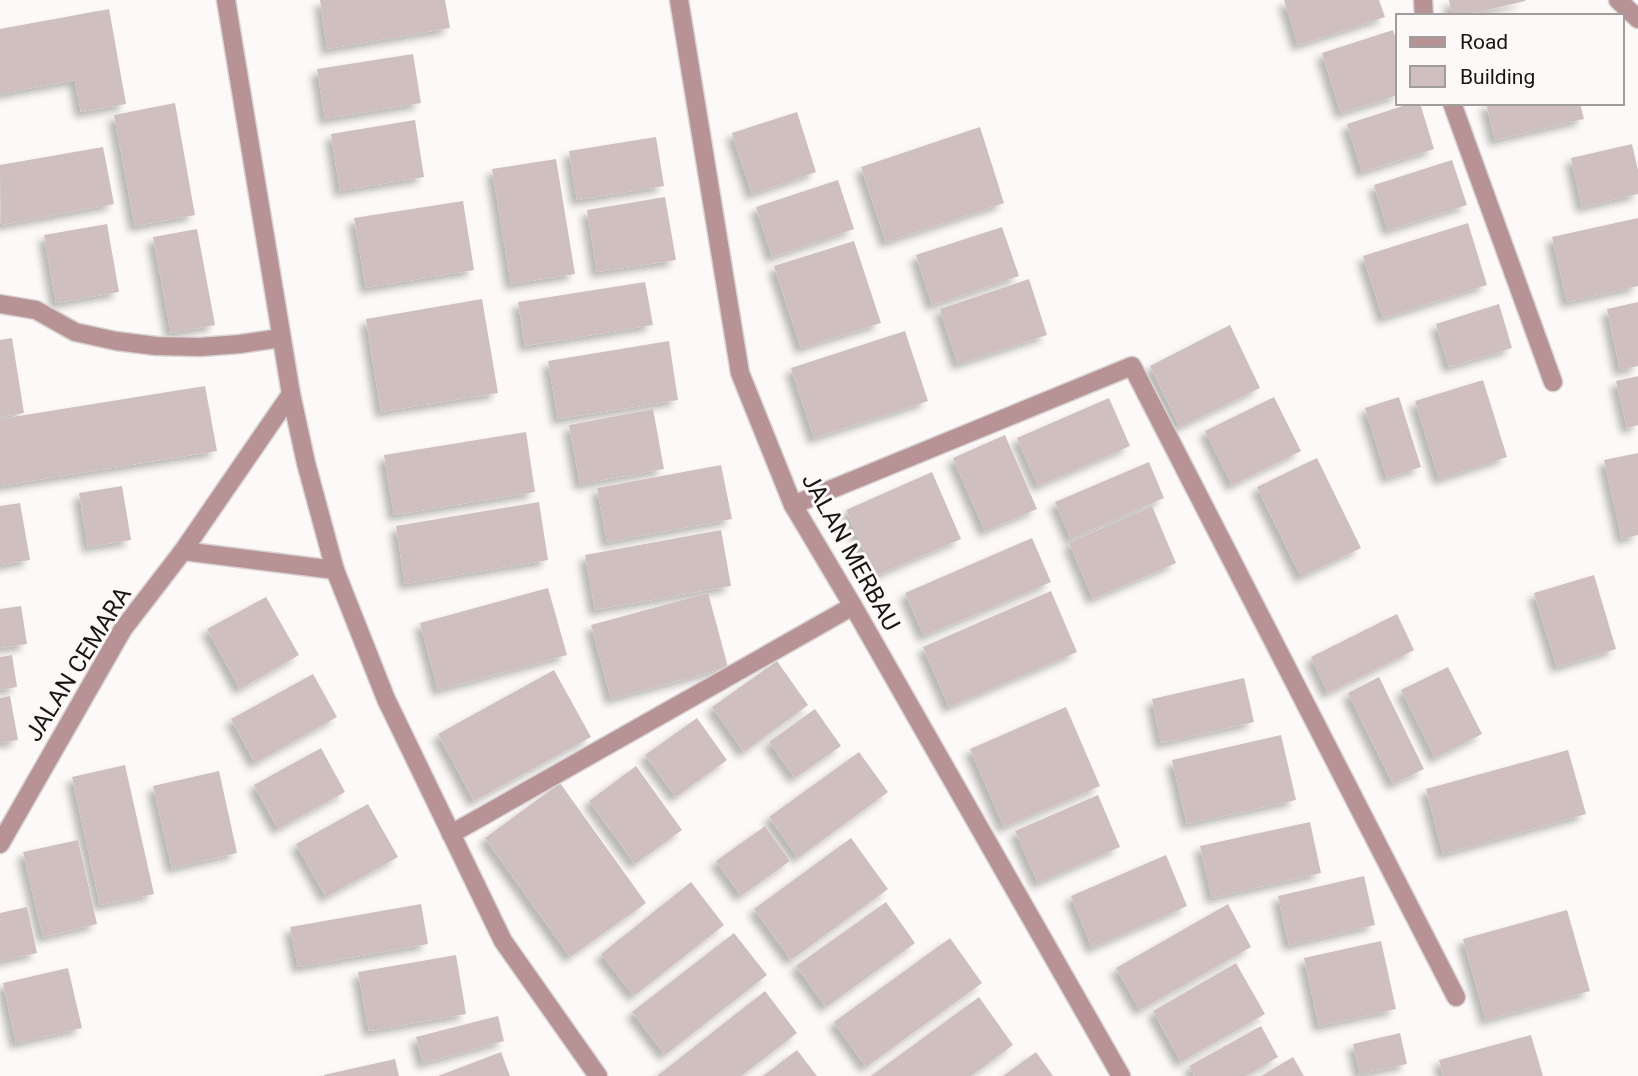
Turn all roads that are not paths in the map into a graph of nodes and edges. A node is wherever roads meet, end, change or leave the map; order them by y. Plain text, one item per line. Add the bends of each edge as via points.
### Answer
1 (226, 0) edge
2 (679, 0) edge
3 (1618, 0) edge
4 (1638, 19) edge
5 (1453, 105) edge
6 (0, 304) edge
7 (281, 338) junction
8 (1553, 382) dead end
9 (291, 394) junction
10 (793, 505) junction
11 (183, 551) junction
12 (335, 570) junction
13 (853, 606) junction
14 (451, 834) junction
15 (0, 844) edge
16 (1456, 998) dead end
17 (598, 1076) edge
18 (1121, 1076) edge

1 - 7 street
2 - 10 street, JALAN MERBAU via 740,373
3 - 4 street
5 - 8 street
6 - 7 street via 36,310 75,332 156,346 213,346
7 - 9 street
9 - 11 street, JALAN CEMARA
9 - 12 street
10 - 13 street, JALAN MERBAU
10 - 16 street via 1132,366
11 - 12 street
11 - 15 street, JALAN CEMARA via 122,629
12 - 14 street via 386,699
13 - 14 street
13 - 18 street, JALAN MERBAU
14 - 17 street via 503,941

